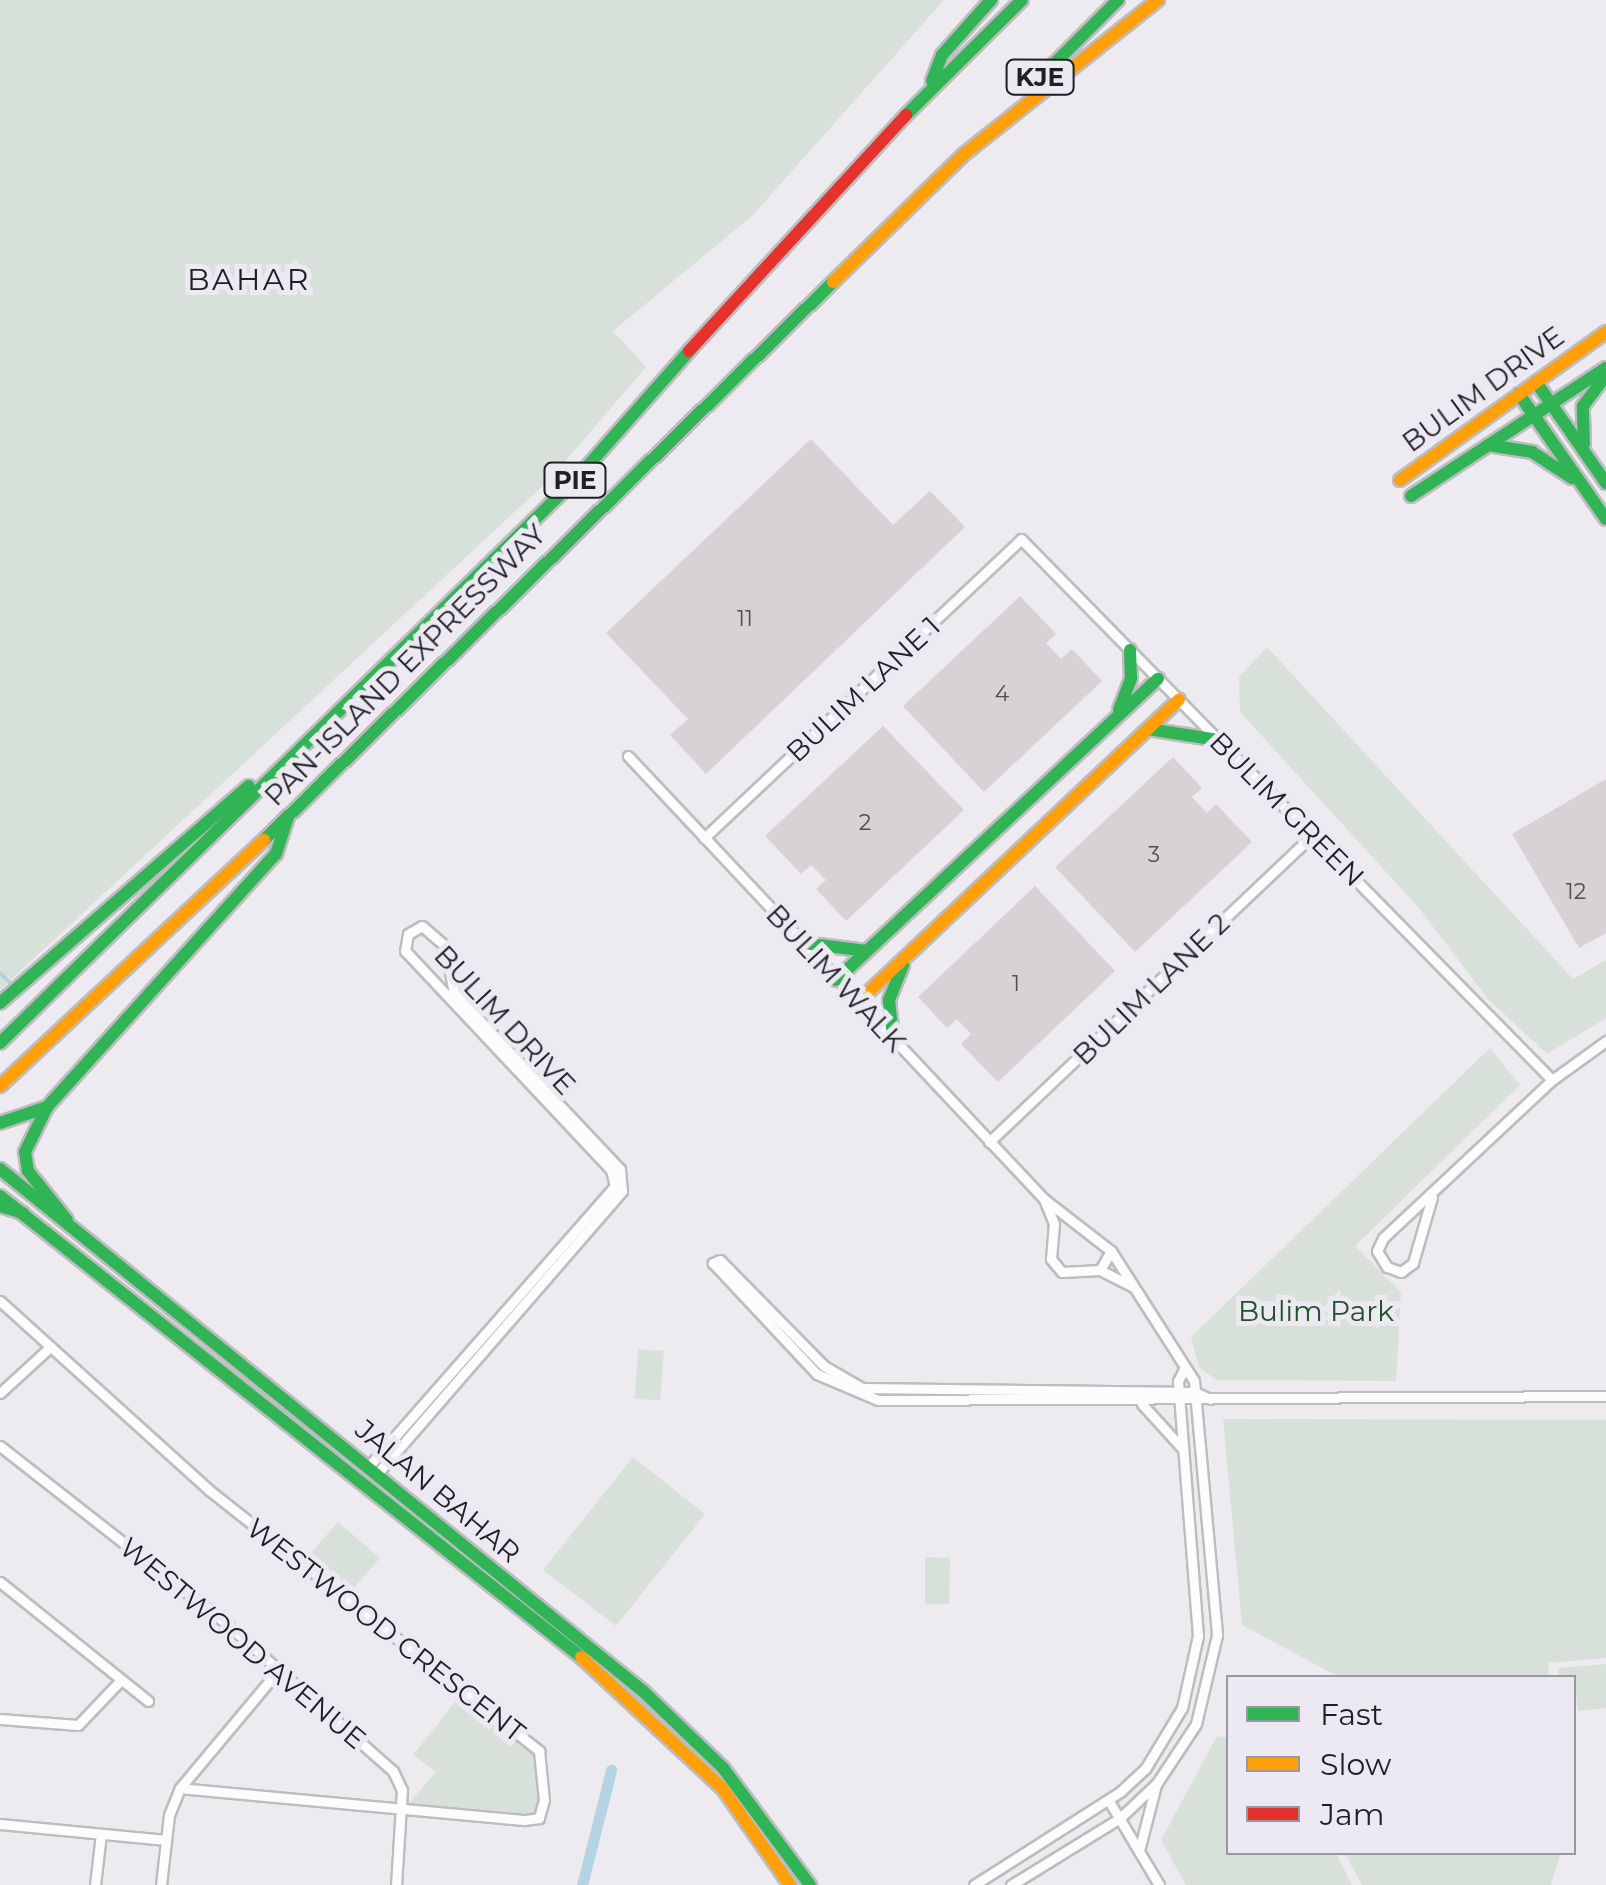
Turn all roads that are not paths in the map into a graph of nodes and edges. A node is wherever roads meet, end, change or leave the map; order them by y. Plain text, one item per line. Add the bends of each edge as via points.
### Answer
1 (991, 0) edge
2 (1022, 0) edge
3 (1118, 0) edge
4 (1158, 0) edge
5 (930, 86) junction
6 (963, 154) junction
7 (1606, 332) edge
8 (1606, 368) edge
9 (1606, 376) edge
10 (1536, 382) junction
11 (1519, 394) junction
12 (1549, 402) junction
13 (1533, 413) junction
14 (1488, 445) junction
15 (1588, 456) junction
16 (1400, 480) joint
17 (1606, 483) edge
18 (1581, 486) junction
19 (1411, 496) joint
20 (1606, 519) edge
21 (1021, 539) joint
22 (1130, 650) junction
23 (1158, 679) junction
24 (1179, 700) junction
25 (1112, 721) junction
26 (1148, 729) junction
27 (1218, 740) junction
28 (628, 756) dead end
29 (292, 758) junction
30 (288, 818) junction
31 (1312, 836) junction
32 (704, 838) junction
33 (803, 942) junction
34 (868, 951) junction
35 (906, 958) junction
36 (836, 980) junction
37 (858, 1002) junction
38 (0, 1004) edge
39 (893, 1038) junction
40 (1606, 1042) edge
41 (0, 1043) edge
42 (1552, 1080) junction
43 (0, 1086) edge
44 (47, 1107) junction
45 (0, 1123) edge
46 (990, 1142) junction
47 (0, 1170) edge
48 (0, 1196) edge
49 (1432, 1197) junction
50 (1044, 1199) junction
51 (0, 1206) edge
52 (23, 1213) junction
53 (67, 1220) junction
54 (1111, 1251) junction
55 (1100, 1270) junction
56 (1136, 1290) junction
57 (0, 1301) edge
58 (47, 1350) junction
59 (244, 1361) junction
60 (1184, 1369) junction
61 (235, 1380) junction
62 (0, 1393) edge
63 (1606, 1396) edge
64 (1179, 1397) junction
65 (1196, 1397) junction
66 (1138, 1402) junction
67 (0, 1446) edge
68 (1182, 1450) junction
69 (374, 1470) junction
70 (0, 1582) edge
71 (276, 1673) junction
72 (122, 1680) junction
73 (148, 1701) dead end
74 (0, 1719) edge
75 (1157, 1783) junction
76 (180, 1788) junction
77 (1109, 1801) junction
78 (401, 1812) junction
79 (1120, 1818) junction
80 (0, 1824) edge
81 (100, 1834) junction
82 (166, 1840) junction
83 (1139, 1851) junction
84 (95, 1885) edge
85 (161, 1885) edge
86 (396, 1885) edge
87 (790, 1885) edge
88 (810, 1885) edge
89 (974, 1885) edge
90 (1012, 1885) edge
91 (1159, 1885) edge

1 - 5 main road via 942,55
2 - 5 main road, PAN-ISLAND EXPRESSWAY / PIE
3 - 6 main road, KJE
4 - 6 main road, PAN-ISLAND EXPRESSWAY / PIE
5 - 29 main road, PAN-ISLAND EXPRESSWAY / PIE via 578,476
6 - 30 main road, PAN-ISLAND EXPRESSWAY / PIE
7 - 10 main road, BULIM DRIVE
8 - 12 main road, BULIM DRIVE
9 - 15 main road via 1580,419
10 - 11 main road, BULIM DRIVE
10 - 12 main road
11 - 13 main road
11 - 16 main road, BULIM DRIVE
12 - 13 main road, BULIM DRIVE
12 - 15 main road
13 - 14 main road, BULIM DRIVE
13 - 18 main road
14 - 18 main road via 1532,452
14 - 19 main road, BULIM DRIVE
15 - 17 main road
16 - 19 street, BULIM DRIVE
18 - 20 main road
21 - 22 street, BULIM GREEN
21 - 32 street, BULIM LANE 1
22 - 23 street, BULIM GREEN
22 - 25 main road via 1127,695
23 - 24 street, BULIM GREEN
23 - 25 main road
24 - 26 main road
24 - 27 street, BULIM GREEN
25 - 34 main road
26 - 27 main road
26 - 35 main road
27 - 31 street, BULIM GREEN
28 - 32 street, BULIM WALK
29 - 38 main road via 240,792
29 - 41 main road, PAN-ISLAND EXPRESSWAY / PIE
30 - 43 main road, PAN-ISLAND EXPRESSWAY / PIE
30 - 44 main road via 276,854
31 - 42 street, BULIM GREEN
31 - 46 street, BULIM LANE 2
32 - 33 street, BULIM WALK
33 - 34 main road
33 - 36 street, BULIM WALK
34 - 36 main road
35 - 37 main road
35 - 39 main road via 889,1000
36 - 37 street, BULIM WALK
37 - 39 street, BULIM WALK
39 - 46 street, BULIM WALK
40 - 42 street
42 - 49 street
44 - 45 main road
44 - 53 main road via 25,1152 28,1171
46 - 50 street, BULIM WALK
47 - 53 main road, JALAN BAHAR
48 - 52 main road, JALAN BAHAR
49 - 49 street via 1414,1263 1402,1272 1387,1268 1377,1250 1383,1238
50 - 54 street, BULIM WALK
50 - 55 street, BULIM WALK via 1054,1224 1052,1259 1062,1272
51 - 52 main road
52 - 61 main road, JALAN BAHAR
53 - 59 main road, JALAN BAHAR
54 - 55 street
54 - 56 street, BULIM WALK
55 - 56 street, BULIM WALK
56 - 60 street, BULIM WALK via 1171,1336
57 - 58 street
58 - 62 street
58 - 78 street, WESTWOOD CRESCENT via 542,1758 539,1818
59 - 61 main road via 249,1374
59 - 69 main road, JALAN BAHAR
60 - 64 street
60 - 65 street, BULIM WALK
61 - 87 main road, JALAN BAHAR via 632,1697 723,1790
63 - 65 street
64 - 65 street
64 - 66 street
64 - 66 street via 862,1388 824,1366 720,1260 713,1263 817,1374 853,1394
64 - 68 street
65 - 75 street via 1216,1635 1196,1724
66 - 68 street via 1167,1423
67 - 71 street, WESTWOOD AVENUE via 221,1619
68 - 77 street via 1196,1604 1193,1673 1168,1737
69 - 69 street, BULIM DRIVE via 614,1186 611,1170 406,951 408,934 422,926 445,946 454,993 620,1169 622,1191
69 - 88 main road, JALAN BAHAR via 685,1729
70 - 72 street
71 - 76 street
71 - 78 street, WESTWOOD AVENUE via 393,1771
72 - 73 street
72 - 74 street via 78,1725
75 - 79 street
75 - 83 street
76 - 78 street, WESTWOOD CRESCENT
76 - 82 street
77 - 79 street
77 - 89 street
78 - 86 street, WESTWOOD AVENUE
79 - 83 street
79 - 90 street
80 - 81 street
81 - 82 street
81 - 84 street
82 - 85 street
83 - 91 street

